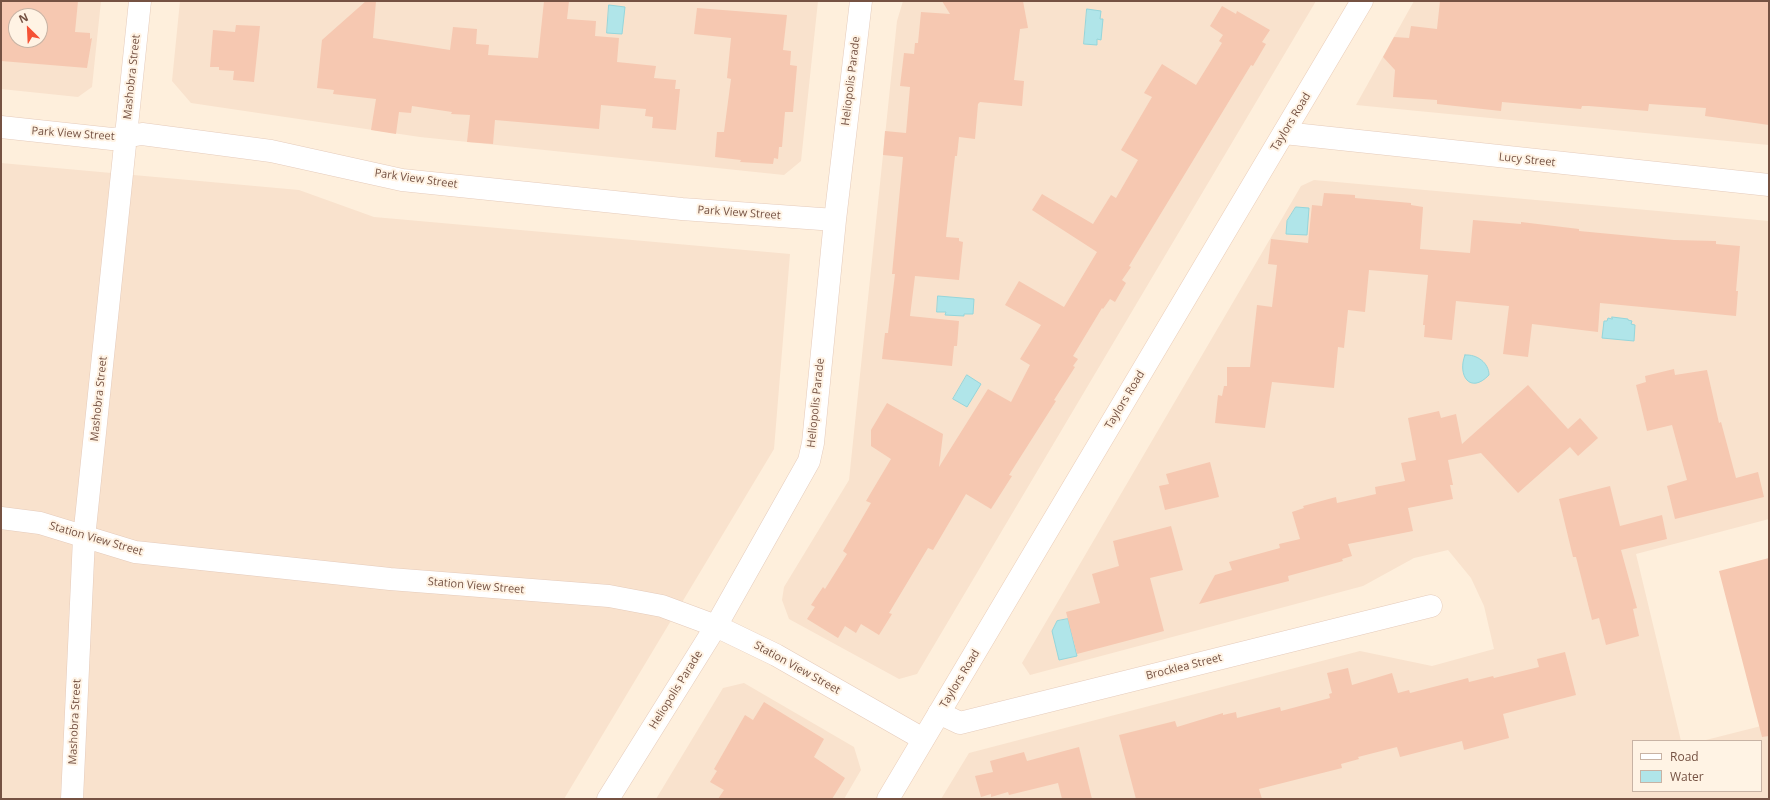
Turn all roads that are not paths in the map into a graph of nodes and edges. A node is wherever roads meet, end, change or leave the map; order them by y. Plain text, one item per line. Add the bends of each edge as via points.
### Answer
1 (140, 1) edge
2 (861, 1) edge
3 (1362, 1) edge
4 (1, 128) edge
5 (1284, 133) junction
6 (127, 136) junction
7 (1769, 185) edge
8 (835, 220) junction
9 (1, 518) edge
10 (84, 538) junction
11 (1431, 606) dead end
12 (716, 626) junction
13 (939, 713) junction
14 (924, 739) junction
15 (72, 799) edge
16 (608, 799) edge
17 (888, 799) edge

1 - 6 street, Mashobra Street
2 - 8 street, Heliopolis Parade
3 - 5 street, Taylors Road
4 - 6 street, Park View Street via 112,139
5 - 7 street, Lucy Street
5 - 13 street, Taylors Road
6 - 8 street, Park View Street via 142,134 271,151 402,180 682,209
6 - 10 street, Mashobra Street
8 - 12 street, Heliopolis Parade via 813,443 809,461
9 - 10 street, Station View Street via 40,523
10 - 12 street, Station View Street via 143,553 390,579 609,596 662,606
10 - 15 street, Mashobra Street
11 - 13 street, Brocklea Street via 960,723
12 - 14 street, Station View Street via 776,655
12 - 16 street, Heliopolis Parade
13 - 14 street, Taylors Road
14 - 17 street, Taylors Road

